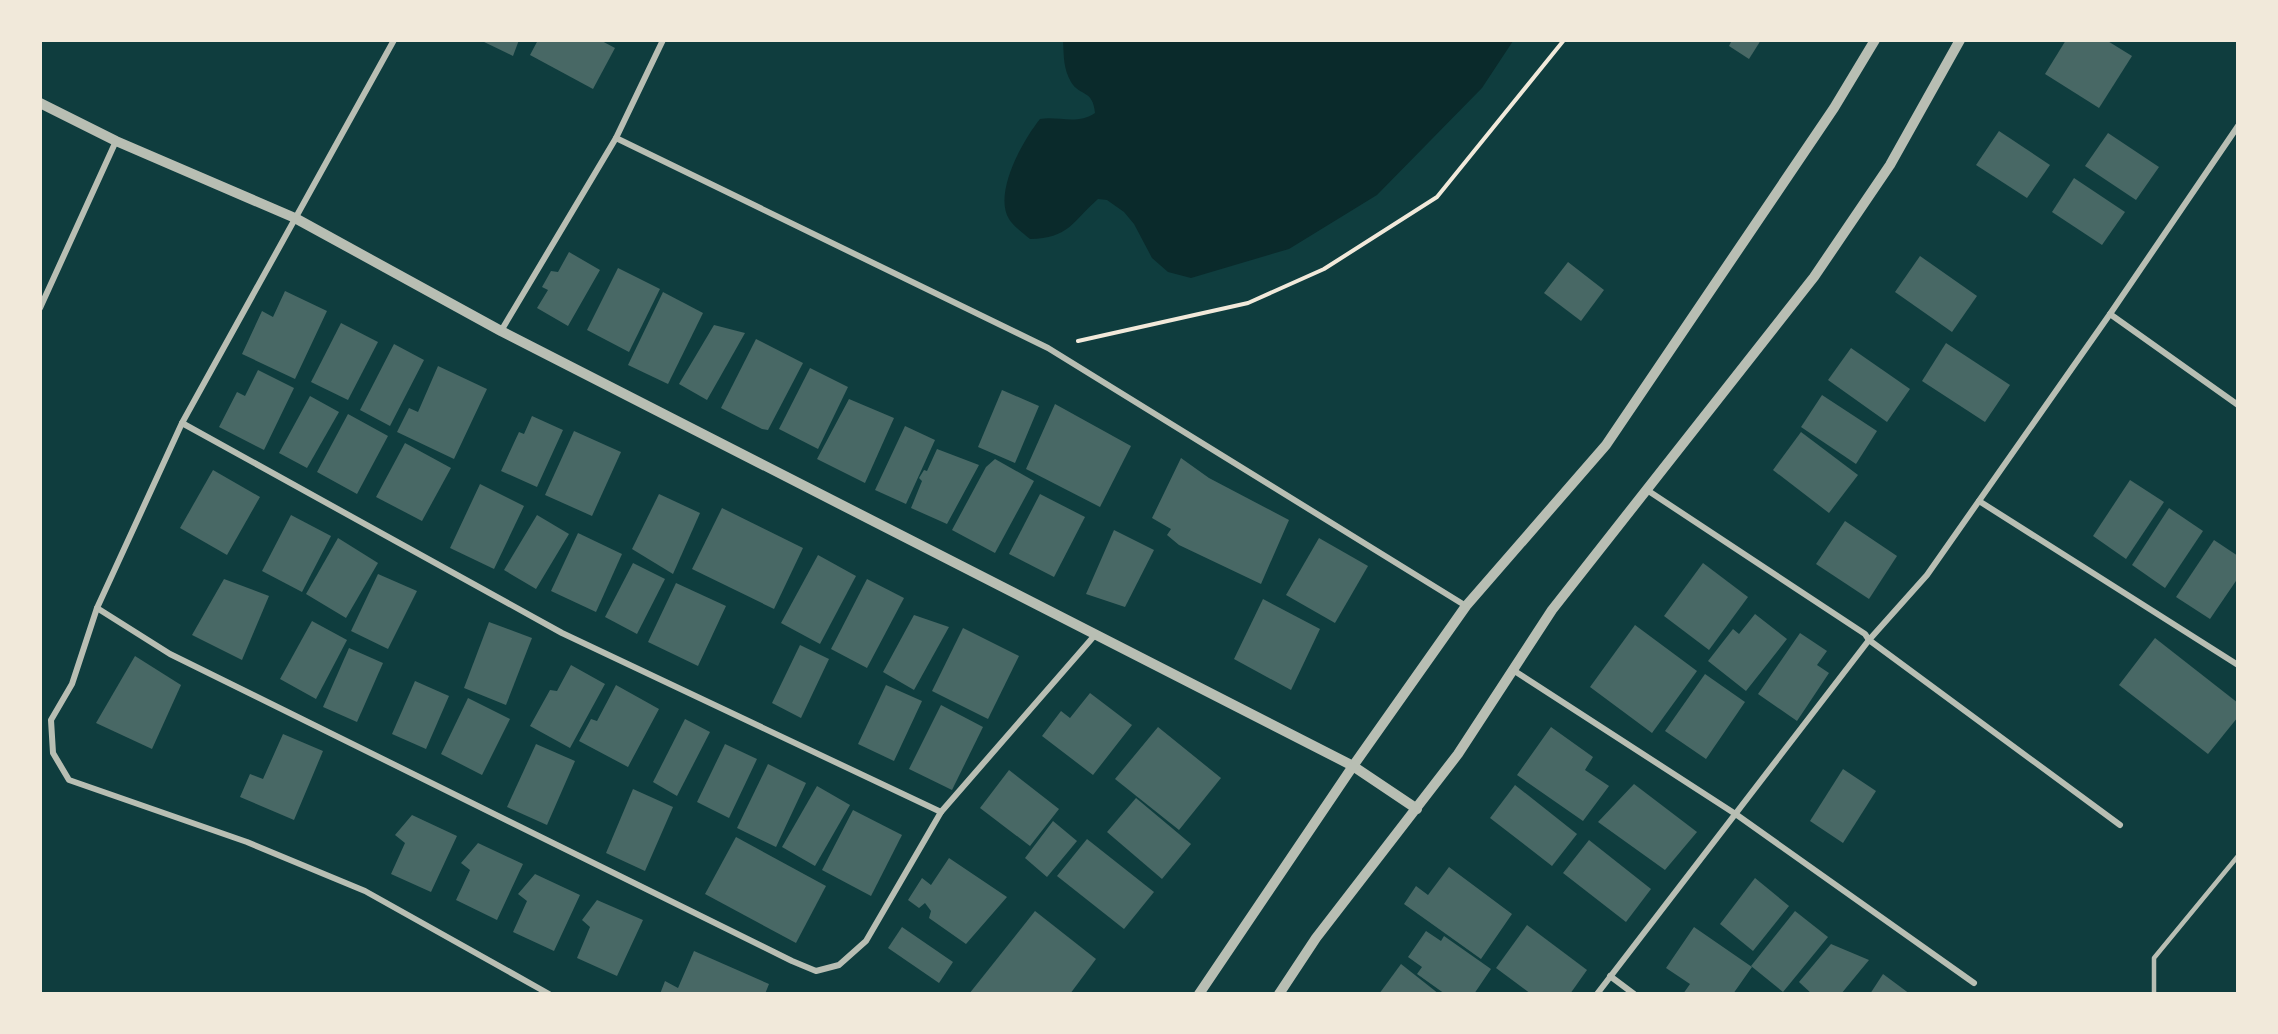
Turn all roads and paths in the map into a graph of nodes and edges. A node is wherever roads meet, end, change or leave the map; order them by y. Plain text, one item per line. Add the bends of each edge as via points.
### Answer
1 (394, 40) edge
2 (663, 40) edge
3 (1564, 40) edge
4 (1875, 40) edge
5 (1960, 40) edge
6 (40, 103) edge
7 (2238, 126) edge
8 (616, 138) junction
9 (116, 141) junction
10 (295, 218) junction
11 (40, 308) edge
12 (2110, 314) junction
13 (501, 331) junction
14 (1048, 348) junction
15 (2238, 405) edge
16 (182, 423) junction
17 (1647, 490) junction
18 (1978, 501) junction
19 (1466, 606) junction
20 (97, 608) junction
21 (1095, 635) junction
22 (1869, 640) junction
23 (2238, 665) edge
24 (1513, 670) junction
25 (1353, 766) junction
26 (1417, 809) junction
27 (941, 812) junction
28 (1737, 815) junction
29 (2120, 825) dead end
30 (2238, 856) edge
31 (1610, 976) junction
32 (1974, 983) dead end
33 (549, 993) edge
34 (1199, 993) edge
35 (1279, 993) edge
36 (1597, 993) edge
37 (1634, 993) edge
38 (2154, 993) edge

1 - 10 street
2 - 8 street
3 - 14 path via 1437,197 1324,269 1248,303
4 - 19 street via 1606,445
5 - 17 street via 1890,165 1814,277
6 - 9 street
7 - 12 street
8 - 13 street
8 - 14 street
9 - 10 street
9 - 11 street
10 - 13 street
10 - 16 street
12 - 15 street
12 - 18 street
13 - 21 street
14 - 19 street
16 - 20 street
16 - 27 street via 562,633
17 - 22 street via 1785,579
17 - 24 street via 1552,610
18 - 22 street via 1927,575
18 - 23 street
19 - 25 street
20 - 27 street via 170,654 816,971 839,965 866,941
20 - 33 street via 72,684 51,720 53,753 69,780 247,842 365,891
21 - 25 street
21 - 27 street
22 - 28 street
22 - 29 street
24 - 26 street
24 - 28 street
25 - 26 street
25 - 34 street
26 - 35 street via 1316,938
28 - 31 street
28 - 32 street
30 - 38 lane via 2154,958
31 - 36 street
31 - 37 street

